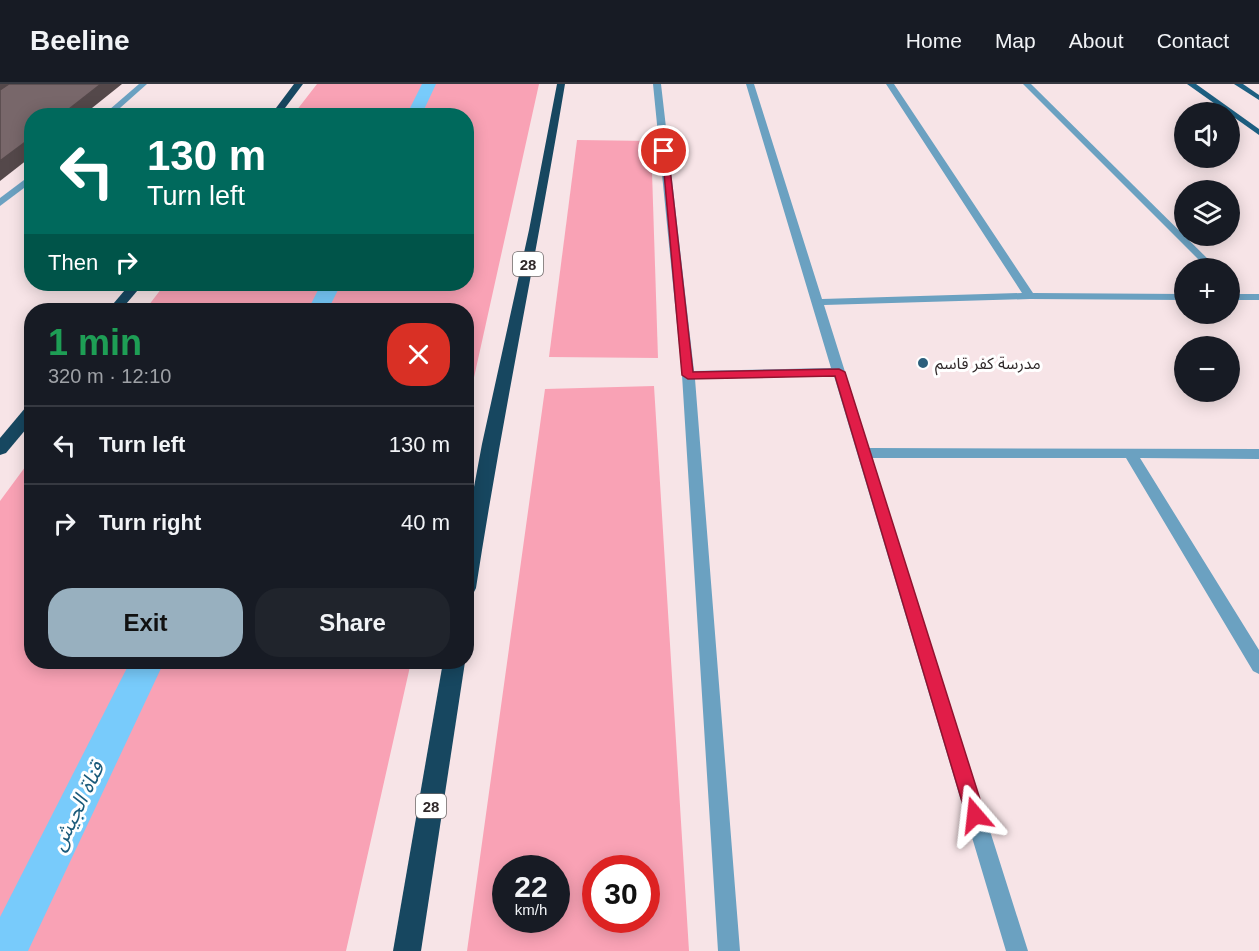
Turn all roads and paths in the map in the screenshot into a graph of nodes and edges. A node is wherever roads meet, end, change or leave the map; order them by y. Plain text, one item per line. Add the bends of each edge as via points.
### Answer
1 (143, 84) edge
2 (299, 84) edge
3 (561, 84) edge
4 (657, 84) edge
5 (750, 84) edge
6 (890, 84) edge
7 (1027, 84) edge
8 (1191, 84) edge
9 (1238, 84) edge
10 (1259, 98) edge
11 (115, 108) edge
12 (280, 108) edge
13 (1259, 133) edge
14 (24, 184) edge
15 (0, 203) edge
16 (1202, 258) edge
17 (131, 291) edge
18 (1030, 296) junction
19 (1174, 297) edge
20 (1240, 297) edge
21 (1259, 297) edge
22 (817, 302) junction
23 (120, 303) edge
24 (839, 372) junction
25 (688, 375) junction
26 (24, 420) edge
27 (5, 443) edge
28 (865, 453) junction
29 (1131, 453) junction
30 (1259, 454) edge
31 (474, 540) edge
32 (1259, 666) edge
33 (453, 669) edge
34 (407, 951) edge
35 (729, 951) edge
36 (1017, 951) edge

1 - 11 street
2 - 12 highway
3 - 31 highway, 28
4 - 25 street
5 - 22 street
6 - 18 street
7 - 16 street
8 - 13 main road
9 - 10 main road
14 - 15 street
17 - 23 highway
18 - 19 street
18 - 22 street
20 - 21 street
22 - 24 street
24 - 25 street
24 - 28 street
25 - 35 street
26 - 27 highway
28 - 29 street
28 - 36 street
29 - 30 street
29 - 32 street
33 - 34 highway, 28

